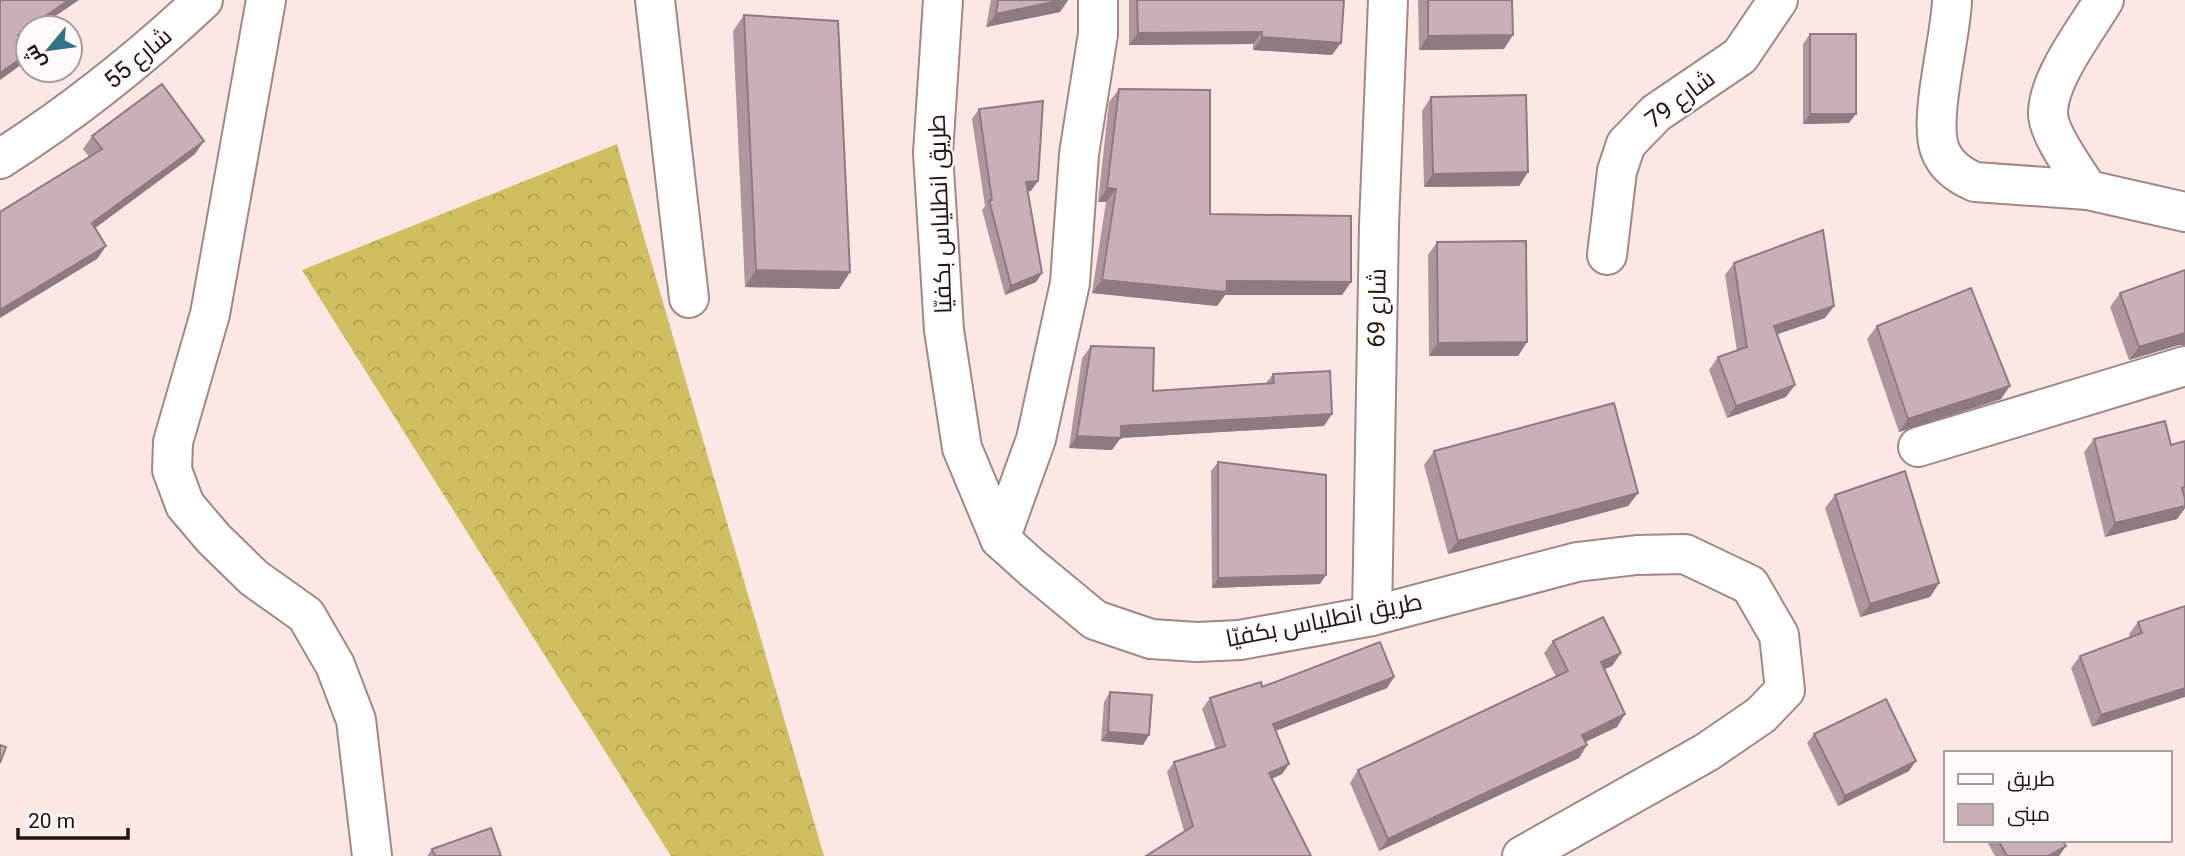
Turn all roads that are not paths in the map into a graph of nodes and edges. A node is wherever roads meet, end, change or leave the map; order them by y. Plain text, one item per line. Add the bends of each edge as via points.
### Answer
1 (203, 0) edge
2 (266, 0) edge
3 (655, 0) edge
4 (943, 0) edge
5 (1098, 0) edge
6 (1388, 0) edge
7 (1779, 0) edge
8 (1952, 0) edge
9 (2104, 0) edge
10 (0, 159) edge
11 (2088, 190) junction
12 (2185, 212) edge
13 (1607, 255) dead end
14 (689, 298) dead end
15 (2185, 366) edge
16 (1918, 447) dead end
17 (1000, 540) junction
18 (1372, 616) junction
19 (372, 856) edge
20 (1522, 856) edge

1 - 10 main road, شارع 55 via 69,114
2 - 19 main road via 210,314 173,442 172,470 185,505 254,578 306,615 335,665 356,720
3 - 14 main road
4 - 17 main road, طريق انطلياس بكفيّا via 933,153 944,330 962,448
5 - 17 main road via 1098,34 1079,154 1070,283 1036,439
6 - 18 main road, شارع 69
7 - 13 main road, شارع 79 via 1740,55 1656,113 1626,144 1617,171
8 - 11 main road via 1936,126 1940,152 1958,174 1975,182
9 - 11 main road via 2056,81 2048,114 2060,145
11 - 12 main road
15 - 16 main road
17 - 18 main road, طريق انطلياس بكفيّا via 1095,620 1151,639 1240,640
18 - 20 main road, طريق انطلياس بكفيّا via 1577,562 1637,555 1685,554 1750,585 1779,635 1784,690 1761,715 1707,752

